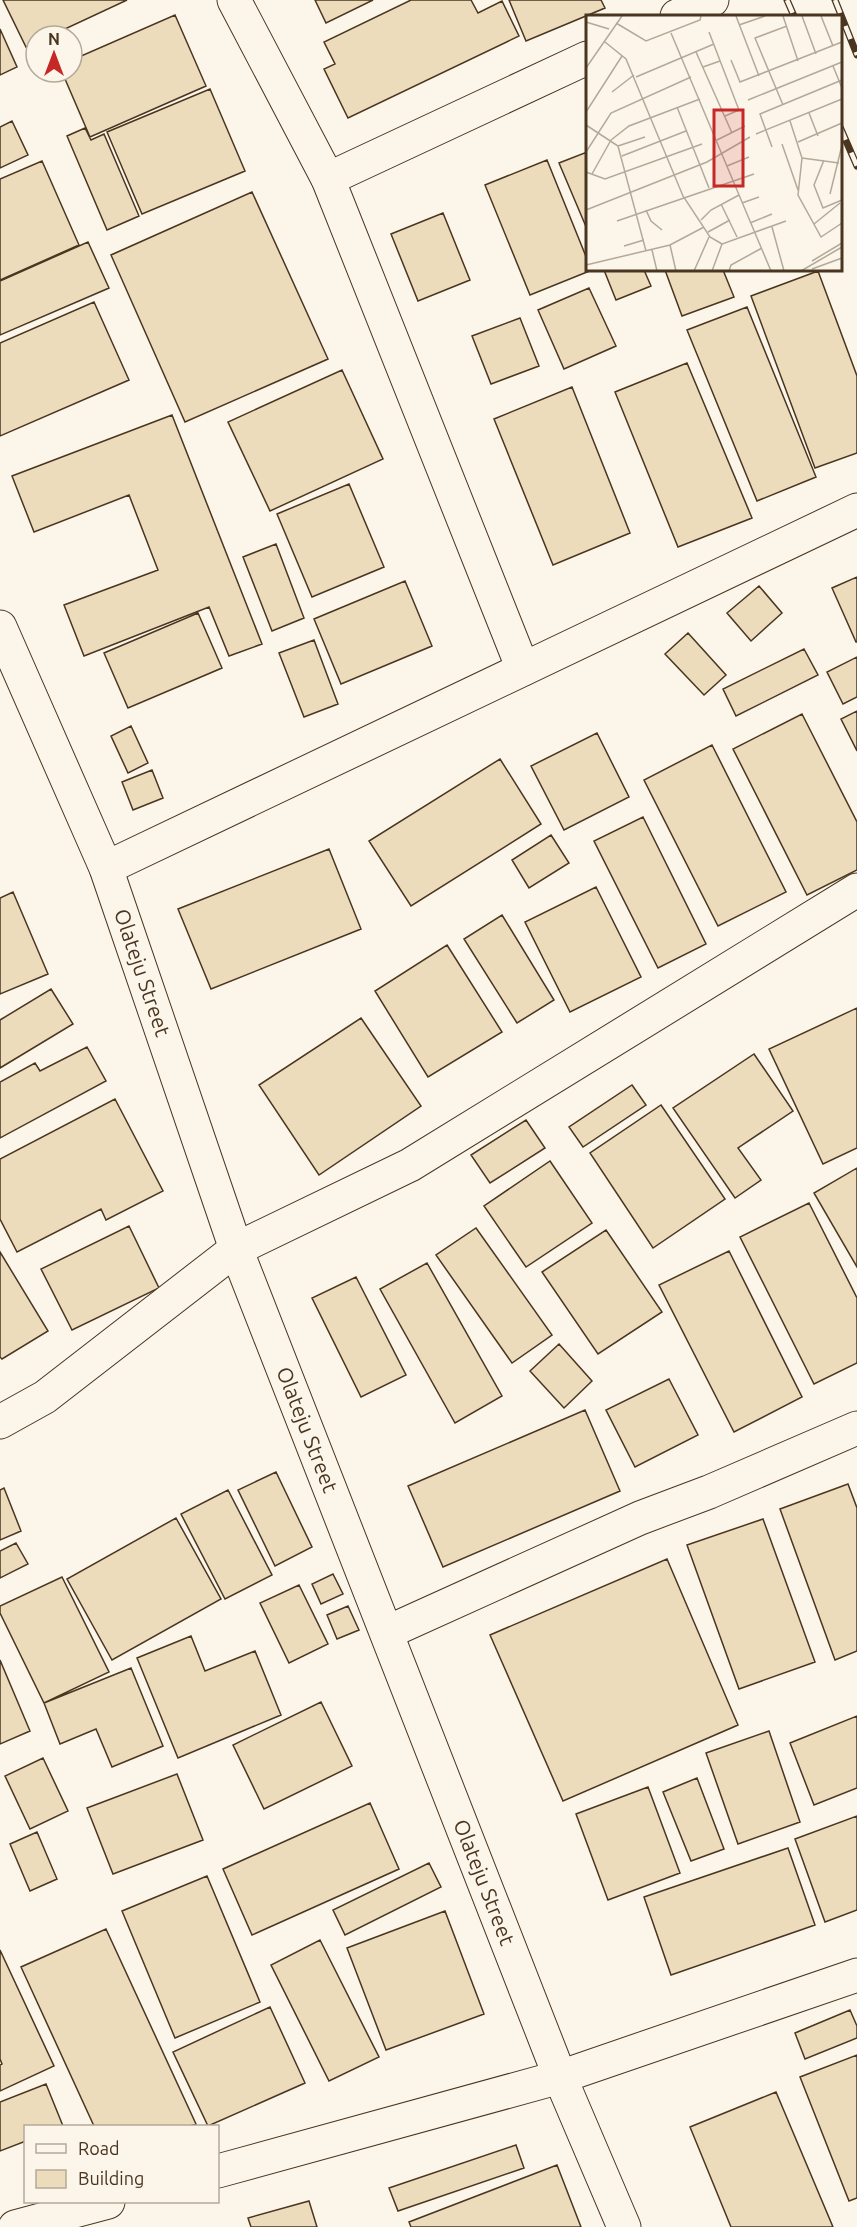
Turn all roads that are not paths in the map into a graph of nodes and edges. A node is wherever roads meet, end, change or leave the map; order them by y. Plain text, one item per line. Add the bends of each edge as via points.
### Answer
1 (234, 0) edge
2 (712, 0) edge
3 (679, 15) edge
4 (586, 58) edge
5 (328, 179) junction
6 (857, 510) edge
7 (0, 627) edge
8 (523, 669) junction
9 (106, 868) junction
10 (857, 890) edge
11 (236, 1249) junction
12 (0, 1422) edge
13 (857, 1428) edge
14 (388, 1632) junction
15 (857, 1975) edge
16 (560, 2077) junction
17 (219, 2171) edge
18 (104, 2203) edge
19 (15, 2227) edge
20 (624, 2227) edge

1 - 5 street
2 - 3 street
4 - 5 street
5 - 8 street
6 - 8 street
7 - 9 street, Olateju Street
8 - 9 street
9 - 11 street, Olateju Street
10 - 11 street via 410,1165
11 - 12 street via 45,1397
11 - 14 street, Olateju Street
13 - 14 street via 640,1518
14 - 16 street, Olateju Street
15 - 16 street
16 - 17 street
16 - 20 street, Olateju Street
18 - 19 street

